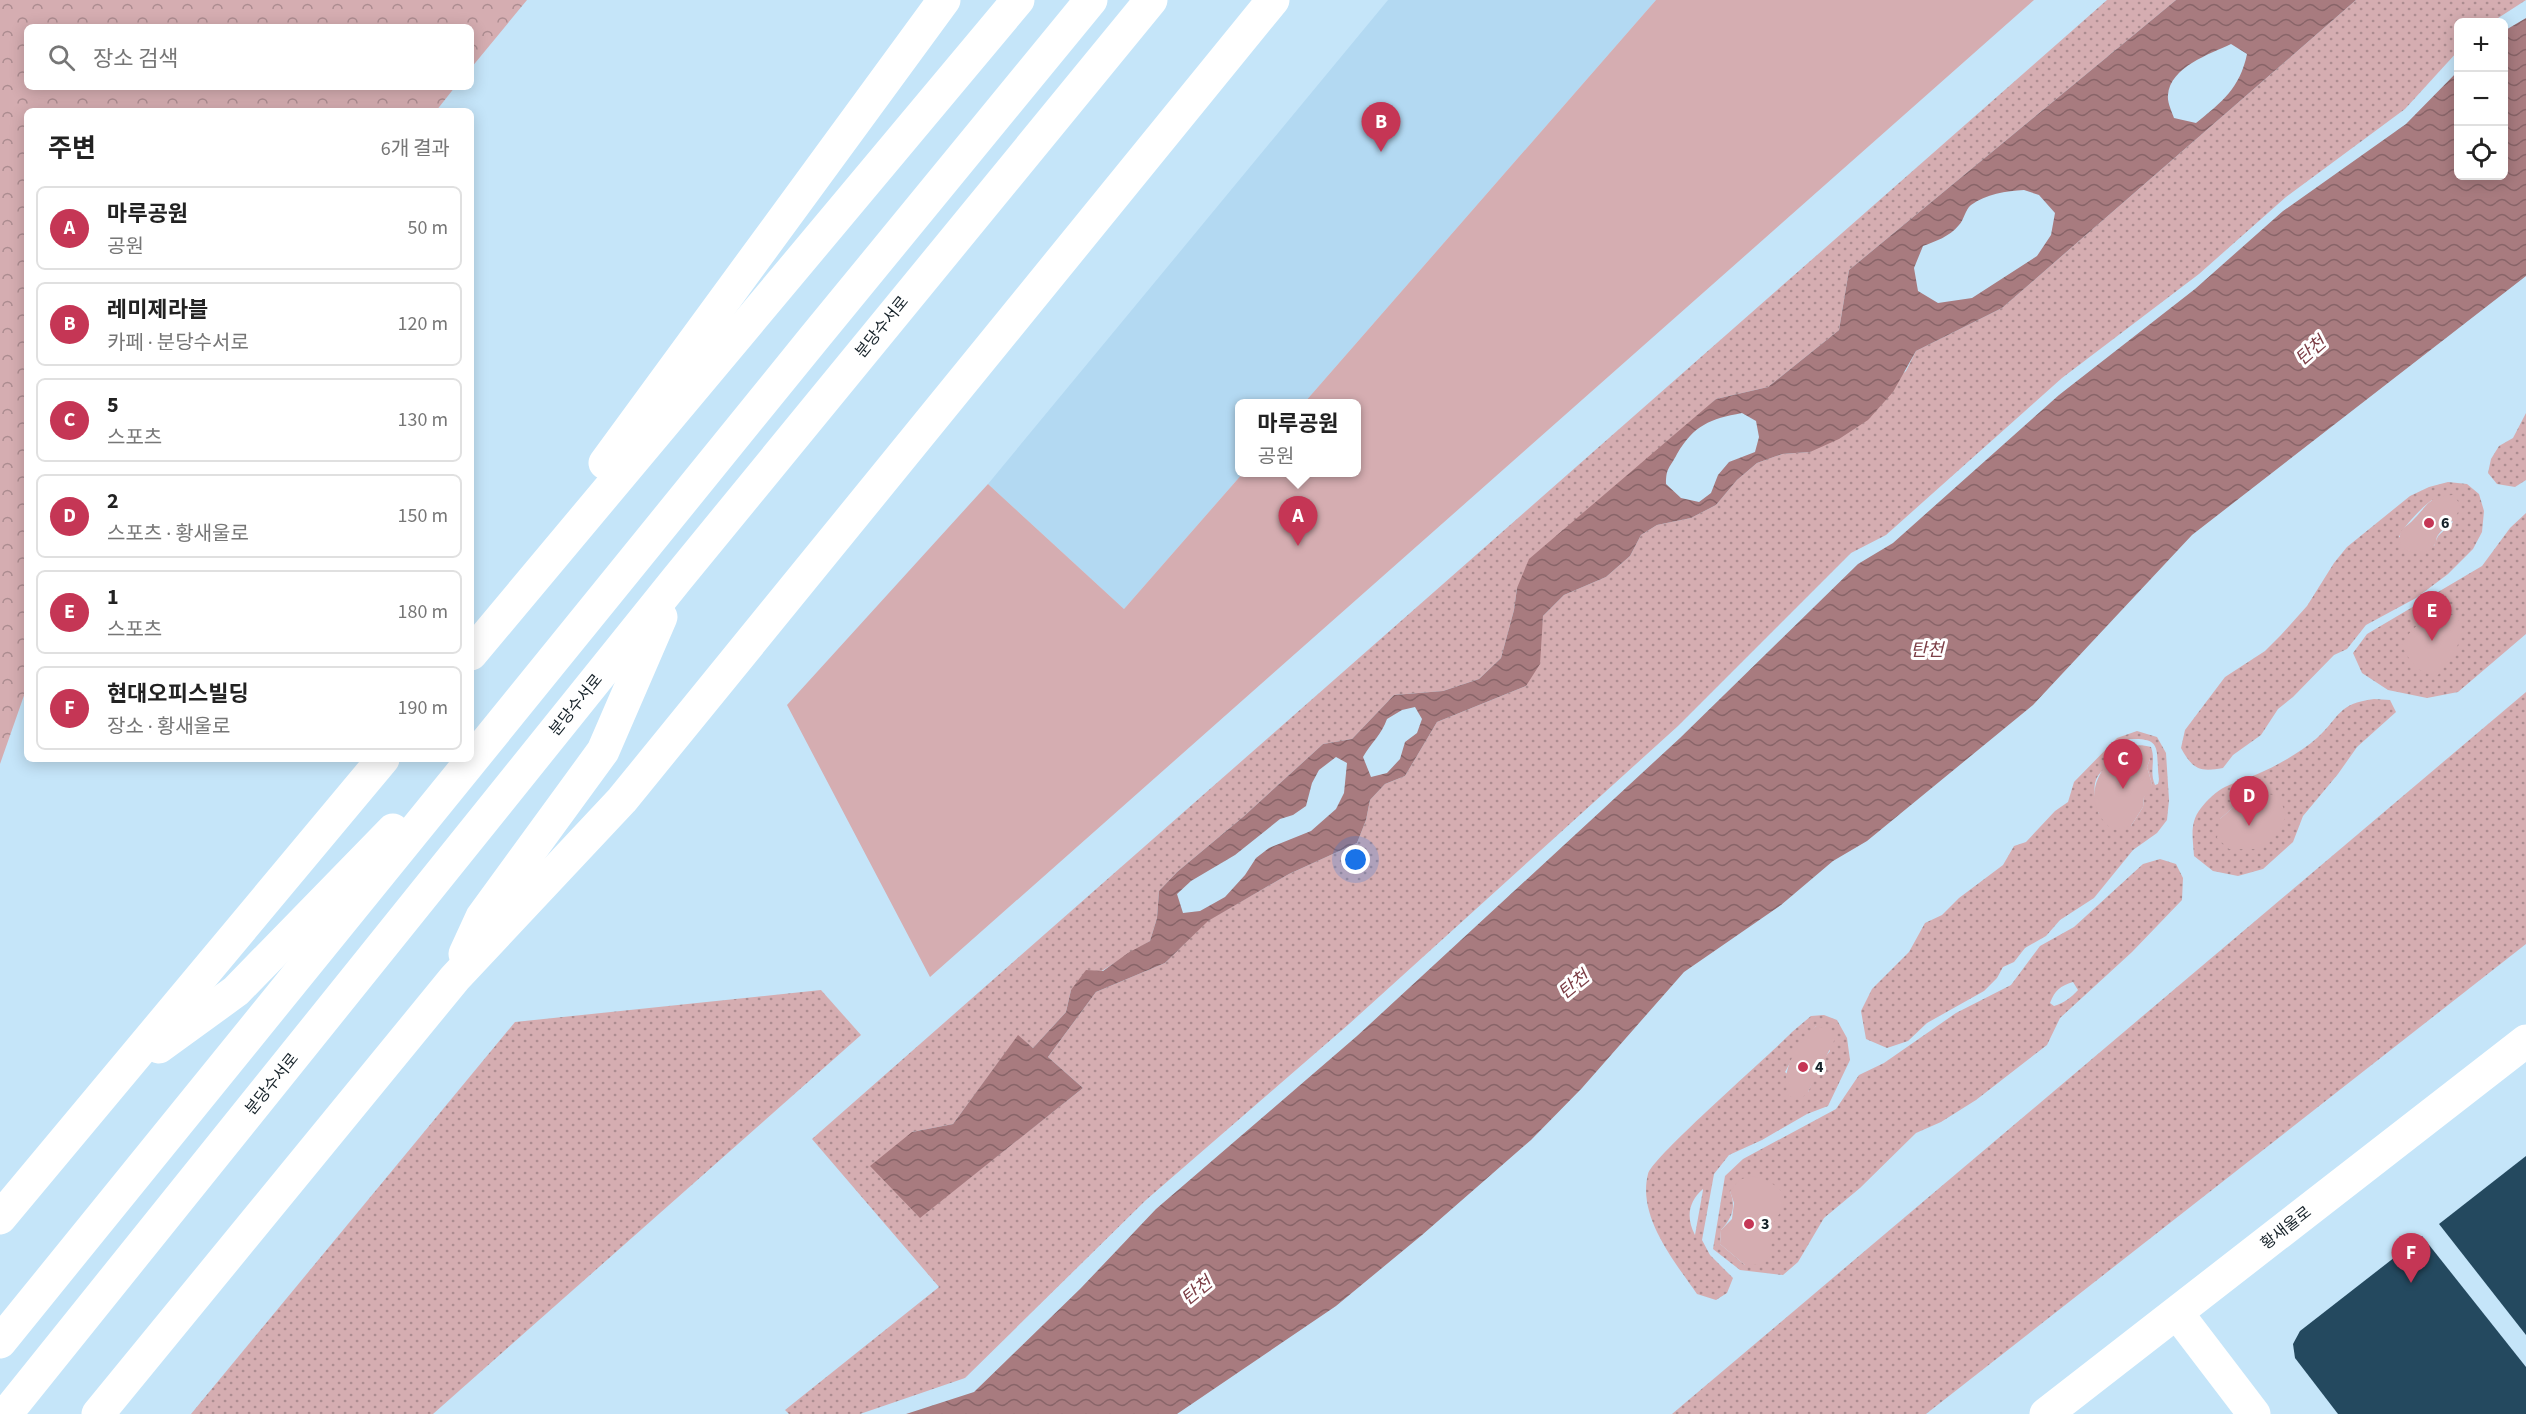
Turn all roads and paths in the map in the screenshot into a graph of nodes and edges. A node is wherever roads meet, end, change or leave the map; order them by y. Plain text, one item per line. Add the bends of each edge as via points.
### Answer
1 (944, 0) edge
2 (1018, 0) edge
3 (1091, 0) edge
4 (1151, 0) edge
5 (1273, 0) edge
6 (677, 579) junction
7 (474, 641) edge
8 (474, 650) edge
9 (474, 759) edge
10 (380, 762) edge
11 (472, 762) edge
12 (454, 784) junction
13 (455, 978) junction
14 (2526, 1041) edge
15 (118, 1077) junction
16 (0, 1218) edge
17 (2177, 1313) junction
18 (0, 1342) edge
19 (6, 1414) edge
20 (98, 1414) edge
21 (2046, 1414) edge
22 (2254, 1414) edge

1 - 7 main road
2 - 8 main road
3 - 9 main road
4 - 6 main road, 분당수서로
5 - 13 main road via 622,800
6 - 13 main road via 603,751 482,917
6 - 19 main road, 분당수서로
10 - 15 main road
11 - 12 main road
12 - 15 main road via 390,833 236,991
12 - 18 main road
13 - 20 main road
14 - 17 main road, 황새울로
15 - 16 main road
17 - 21 main road, 황새울로
17 - 22 main road

